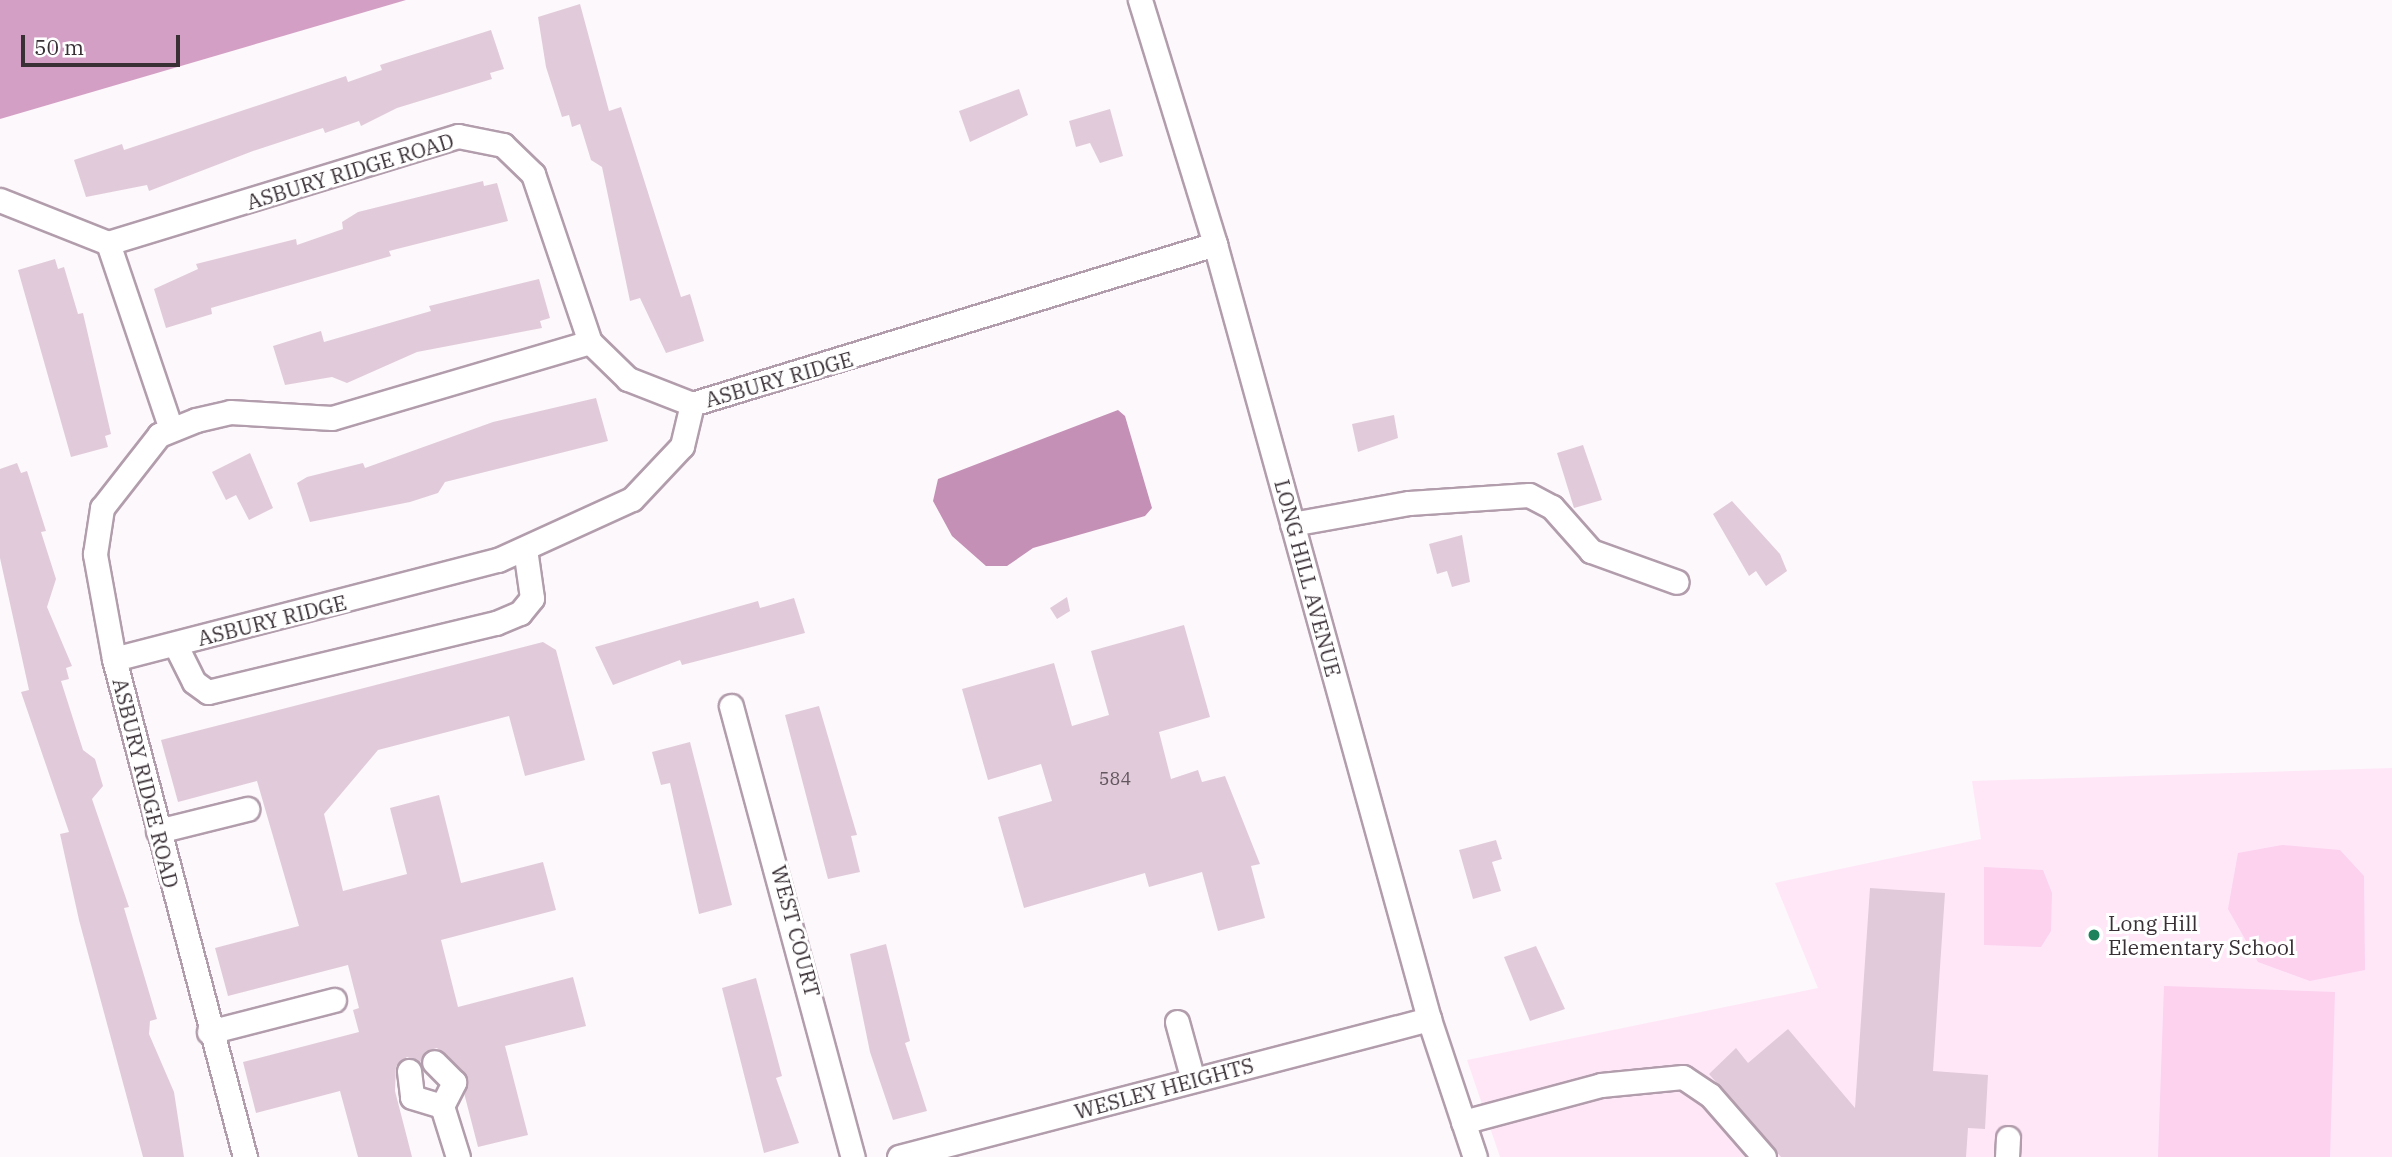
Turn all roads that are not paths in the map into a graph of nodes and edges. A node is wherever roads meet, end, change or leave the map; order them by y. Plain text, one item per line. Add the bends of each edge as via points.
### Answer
1 (1140, 0) edge
2 (0, 200) edge
3 (108, 243) junction
4 (1215, 244) junction
5 (590, 342) junction
6 (692, 404) junction
7 (171, 429) junction
8 (1293, 524) junction
9 (525, 548) junction
10 (1677, 582) dead end
11 (175, 644) junction
12 (114, 659) junction
13 (731, 706) dead end
14 (247, 809) dead end
15 (158, 831) junction
16 (334, 1000) dead end
17 (1429, 1019) junction
18 (1177, 1021) dead end
19 (209, 1032) junction
20 (434, 1062) dead end
21 (409, 1071) dead end
22 (1193, 1080) junction
23 (442, 1106) junction
24 (1463, 1122) junction
25 (245, 1157) edge
26 (458, 1157) edge
27 (853, 1157) edge
28 (899, 1157) edge
29 (1475, 1157) edge
30 (1764, 1157) edge

1 - 4 street, LONG HILL AVENUE
2 - 3 street
3 - 5 street, ASBURY RIDGE ROAD via 458,136 503,145 533,174
3 - 7 street
4 - 6 street, ASBURY RIDGE
4 - 8 street, LONG HILL AVENUE
5 - 6 street, ASBURY RIDGE ROAD via 628,379
5 - 7 street, ASBURY RIDGE ROAD via 332,418 230,412
6 - 9 street, ASBURY RIDGE via 682,446 632,499
7 - 12 street, ASBURY RIDGE ROAD via 129,466 96,530 97,575
8 - 10 street via 1409,503 1529,495 1552,507 1591,551
8 - 17 street, LONG HILL AVENUE
9 - 11 street, ASBURY RIDGE via 397,589
9 - 11 street via 532,598 520,613 496,623 208,692 194,682
11 - 12 street, ASBURY RIDGE
12 - 15 street, ASBURY RIDGE ROAD
13 - 27 street, WEST COURT
14 - 15 street
15 - 19 street, ASBURY RIDGE ROAD
16 - 19 street
17 - 22 street, WESLEY HEIGHTS
17 - 24 street, LONG HILL AVENUE
18 - 22 street
19 - 25 street, ASBURY RIDGE ROAD
20 - 23 street via 454,1082
21 - 23 street via 412,1097
22 - 28 street, WESLEY HEIGHTS
23 - 26 street
24 - 29 street, LONG HILL AVENUE
24 - 30 street via 1601,1084 1683,1077 1710,1095

